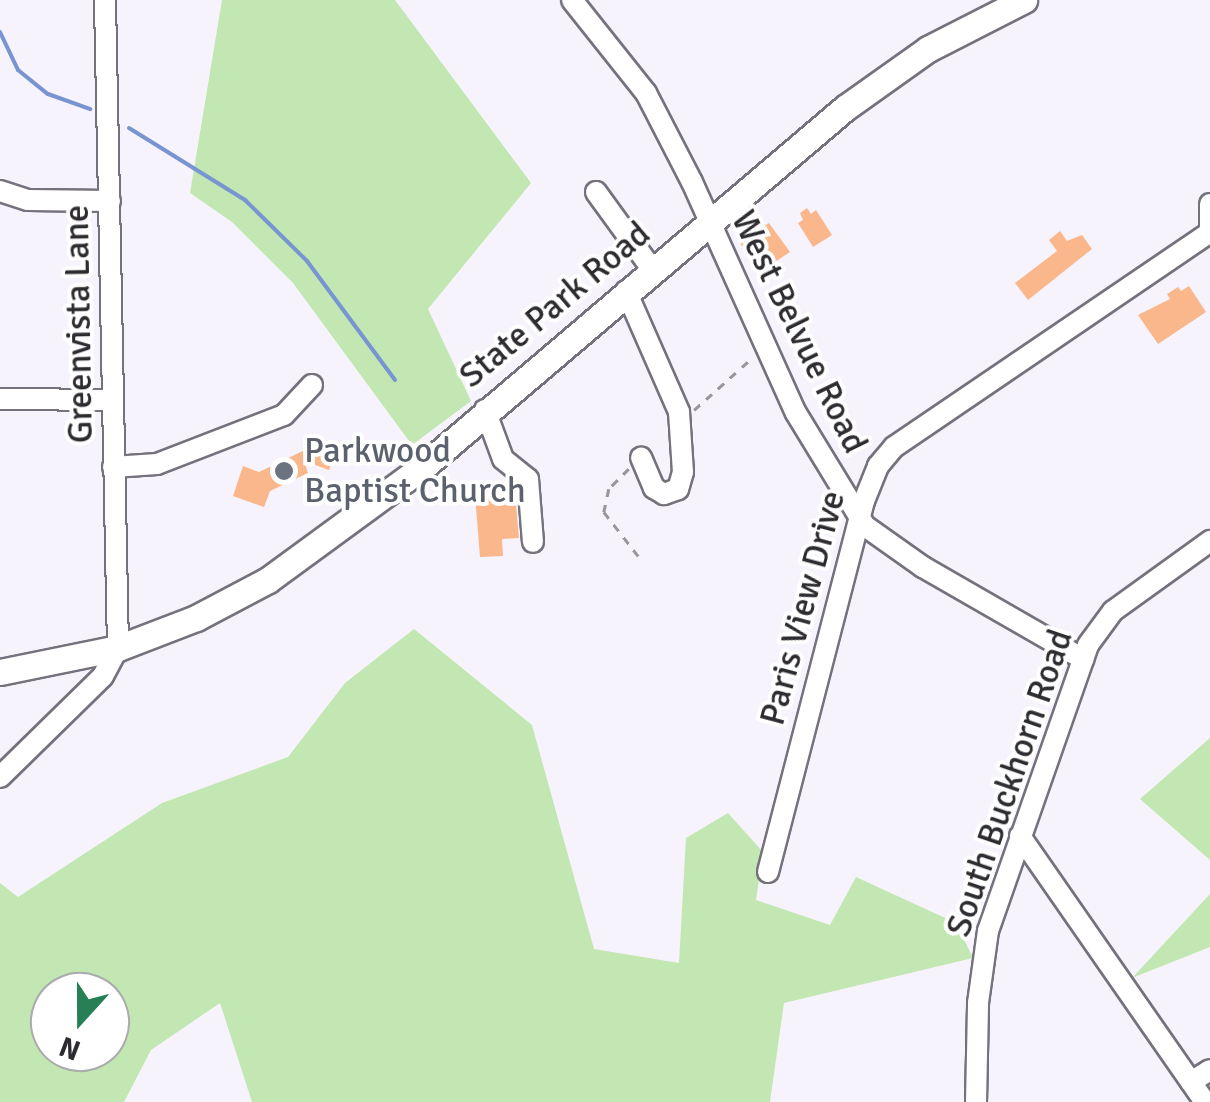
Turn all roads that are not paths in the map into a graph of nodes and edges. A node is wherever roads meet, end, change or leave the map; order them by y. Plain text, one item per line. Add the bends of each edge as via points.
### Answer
1 (105, 0) edge
2 (572, 0) edge
3 (1024, 0) edge
4 (0, 190) edge
5 (596, 192) dead end
6 (110, 201) junction
7 (1210, 204) edge
8 (708, 222) junction
9 (1210, 232) edge
10 (652, 268) junction
11 (626, 291) junction
12 (312, 385) dead end
13 (0, 400) edge
14 (112, 400) junction
15 (485, 410) junction
16 (641, 458) dead end
17 (112, 468) junction
18 (860, 519) junction
19 (1210, 541) edge
20 (533, 542) dead end
21 (118, 648) junction
22 (1083, 659) junction
23 (0, 672) edge
24 (0, 777) edge
25 (1020, 836) junction
26 (768, 872) dead end
27 (1210, 1070) edge
28 (1191, 1082) junction
29 (976, 1102) edge
30 (1205, 1102) edge

1 - 6 street, Greenvista Lane
2 - 8 street, West Belvue Road via 646,93
3 - 8 main road, State Park Road via 893,72
4 - 6 street via 28,200
5 - 10 street
6 - 14 street, Greenvista Lane
7 - 9 street
8 - 10 main road, State Park Road
8 - 18 street, West Belvue Road via 796,413
9 - 18 street, Paris View Drive via 894,446 878,466
10 - 11 main road, State Park Road
11 - 15 main road, State Park Road
11 - 16 street via 679,412 678,489 664,494 654,488
12 - 17 street via 284,416 157,464
13 - 14 street
14 - 17 street, Greenvista Lane
15 - 20 street via 503,459 528,478
15 - 21 main road, State Park Road via 424,466 268,580
17 - 21 street, Greenvista Lane
18 - 22 street, West Belvue Road via 923,567
18 - 26 street, Paris View Drive
19 - 22 street, South Buckhorn Road via 1113,611
21 - 23 main road, State Park Road
21 - 24 street via 103,676
22 - 25 street, South Buckhorn Road
25 - 28 street
25 - 29 street, South Buckhorn Road via 981,966
27 - 28 street
28 - 30 street

